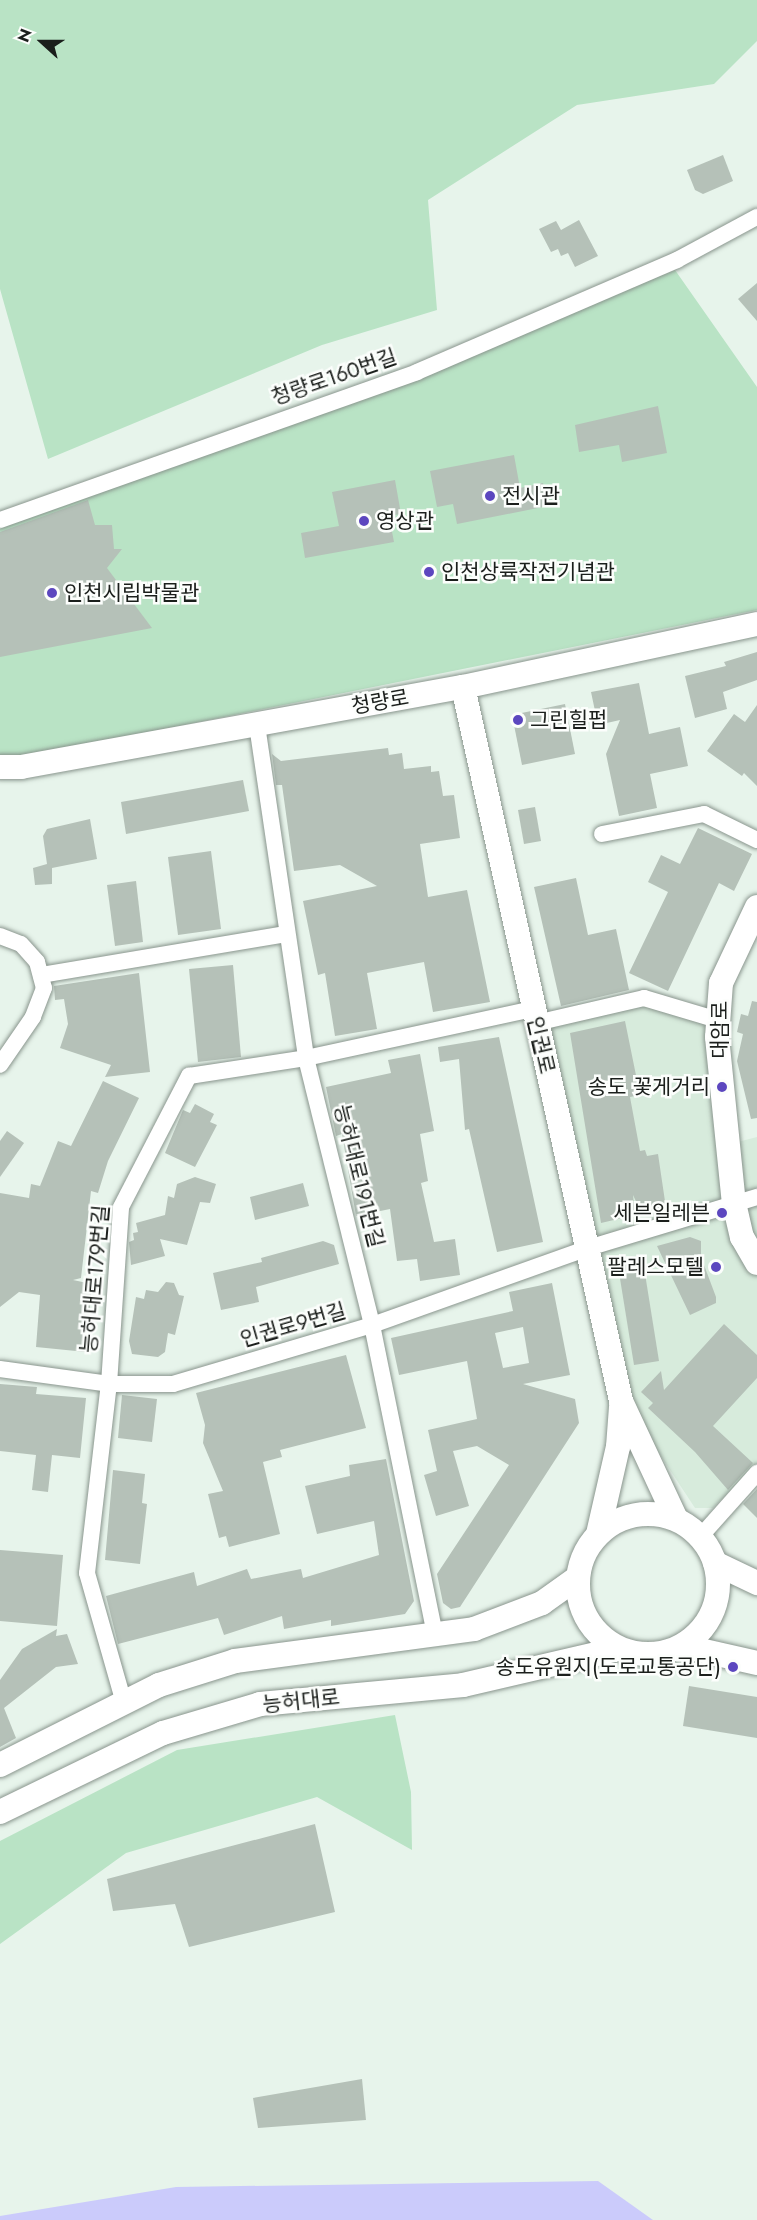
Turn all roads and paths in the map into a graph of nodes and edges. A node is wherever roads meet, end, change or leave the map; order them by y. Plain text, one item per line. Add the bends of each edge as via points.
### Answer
1 (757, 217) edge
2 (0, 520) edge
3 (757, 624) edge
4 (462, 687) junction
5 (257, 724) junction
6 (0, 767) edge
7 (602, 834) dead end
8 (757, 840) edge
9 (757, 907) edge
10 (286, 934) junction
11 (0, 936) edge
12 (41, 975) junction
13 (534, 1016) junction
14 (718, 1020) junction
15 (306, 1058) junction
16 (0, 1065) edge
17 (757, 1197) edge
18 (734, 1203) junction
19 (588, 1248) junction
20 (757, 1263) edge
21 (372, 1325) junction
22 (0, 1368) edge
23 (109, 1384) junction
24 (621, 1401) junction
25 (757, 1473) edge
26 (676, 1519) junction
27 (598, 1534) junction
28 (700, 1537) junction
29 (715, 1563) junction
30 (577, 1578) junction
31 (757, 1583) edge
32 (435, 1636) junction
33 (682, 1646) junction
34 (618, 1649) junction
35 (757, 1663) edge
36 (124, 1703) junction
37 (0, 1765) edge
38 (0, 1812) edge

1 - 2 street, 청량로160번길 via 677,260 417,372
3 - 4 street, 청량로
4 - 5 street, 청량로
4 - 13 street, 인권로
5 - 6 street, 청량로 via 21,767
5 - 10 street, 능허대로191번길
7 - 8 street via 704,814
9 - 14 street, 대암로 via 721,983
10 - 12 street
10 - 15 street, 능허대로191번길
11 - 12 street via 21,944 37,962
12 - 16 street via 44,988 33,1017
13 - 14 street, 능허대로179번길 via 644,998
13 - 15 street, 능허대로179번길
13 - 19 street, 인권로
14 - 18 street, 대암로
15 - 21 street, 능허대로191번길
15 - 23 street, 능허대로179번길 via 189,1076 121,1207
17 - 18 street, 인권로9번길
18 - 19 street, 인권로9번길
18 - 20 street, 대암로 via 742,1237
19 - 21 street, 인권로9번길
19 - 24 street, 인권로
21 - 23 street, 인권로9번길 via 173,1384
21 - 32 street, 능허대로191번길
22 - 23 street, 인권로9번길
23 - 36 street, 능허대로179번길 via 87,1573
24 - 26 street
24 - 27 street via 618,1447
25 - 28 street
26 - 27 street via 634,1514 615,1521
26 - 28 street
27 - 30 street via 584,1554
28 - 29 street
29 - 31 street
29 - 33 street via 718,1587 713,1610 701,1630
30 - 32 street via 542,1603 513,1617
30 - 34 street via 579,1600 587,1620 600,1637
32 - 36 street via 235,1661 159,1685
33 - 34 street via 639,1655
33 - 35 street
34 - 38 street, 능허대로 via 463,1685 260,1704 163,1733
36 - 37 street

